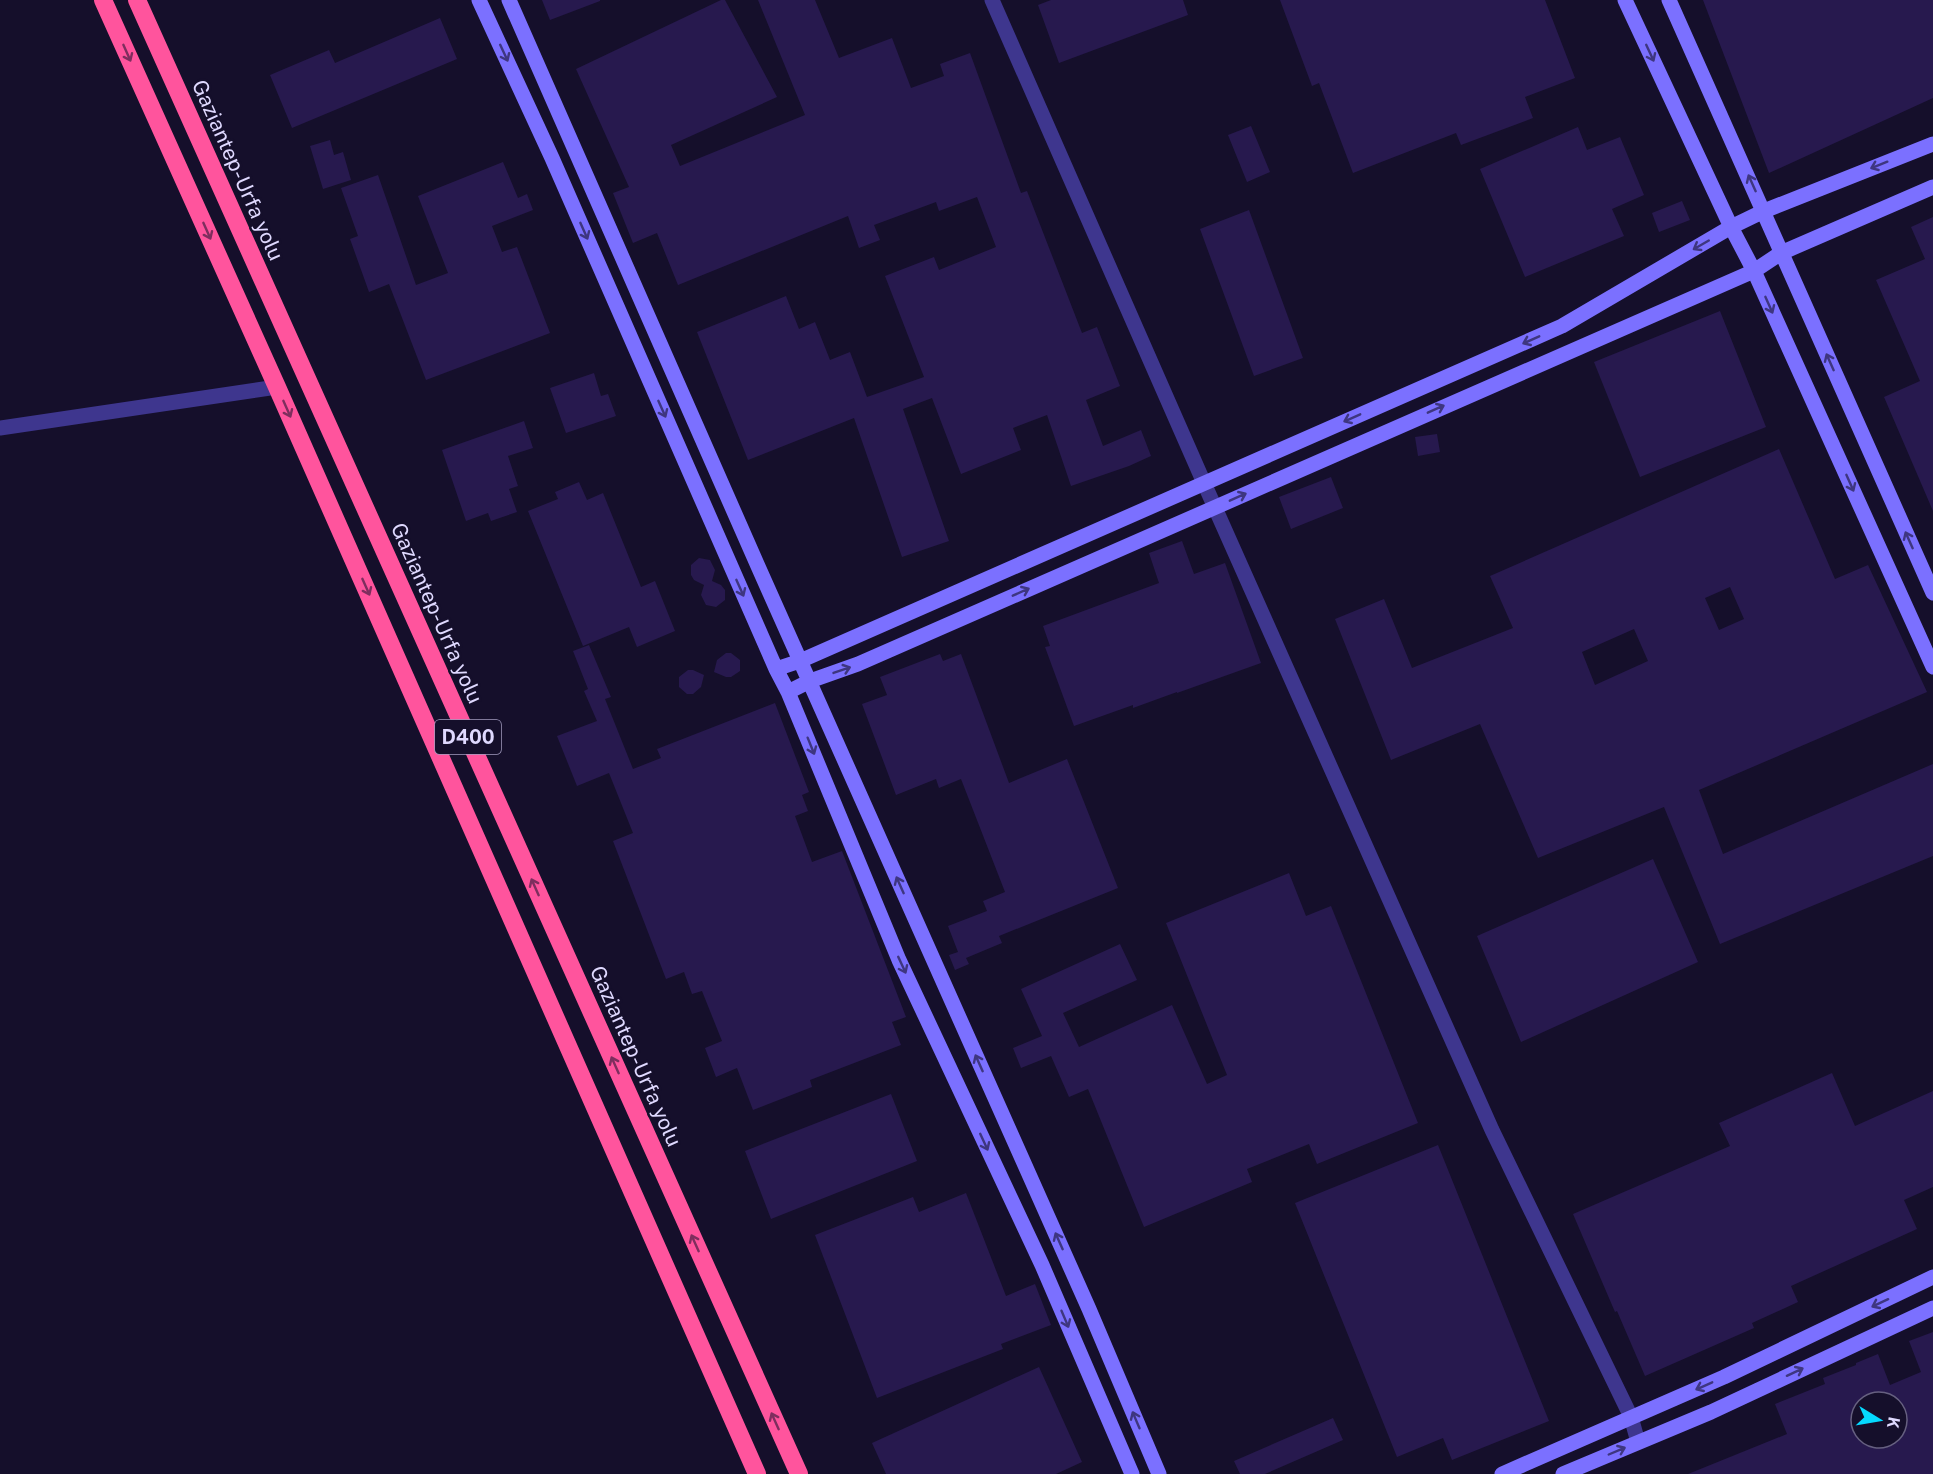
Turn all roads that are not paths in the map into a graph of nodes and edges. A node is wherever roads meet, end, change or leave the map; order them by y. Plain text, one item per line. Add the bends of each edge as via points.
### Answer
1 (103, 0) edge
2 (137, 0) edge
3 (479, 0) edge
4 (509, 0) edge
5 (992, 0) edge
6 (1625, 0) edge
7 (1669, 0) edge
8 (1933, 144) edge
9 (1933, 187) edge
10 (1764, 211) junction
11 (1731, 227) junction
12 (1781, 253) junction
13 (1754, 271) junction
14 (277, 387) junction
15 (0, 428) edge
16 (1204, 483) junction
17 (1215, 507) junction
18 (1933, 593) edge
19 (800, 661) junction
20 (1933, 667) edge
21 (776, 669) junction
22 (810, 681) junction
23 (788, 692) junction
24 (1933, 1277) edge
25 (1933, 1308) edge
26 (1631, 1417) junction
27 (1638, 1442) junction
28 (757, 1474) edge
29 (799, 1474) edge
30 (1132, 1474) edge
31 (1159, 1474) edge
32 (1502, 1474) edge
33 (1563, 1474) edge

1 -> 14 highway, D400
29 -> 2 highway, Gaziantep-Urfa yolu / D400
3 -> 21 street
4 - 19 street
5 - 16 street
6 -> 11 street
10 -> 7 street
8 -> 10 street
9 - 12 street
10 - 11 street
10 - 12 street
11 - 13 street
11 -> 16 street via 1562,326
12 - 13 street
18 -> 12 street
17 -> 13 street
13 -> 20 street
14 - 15 street
14 -> 28 highway, D400
16 - 17 street
16 - 19 street
22 -> 17 street via 858,664
17 - 26 street via 1492,1130
19 - 21 street
19 - 22 street
21 - 23 street
22 - 23 street
31 -> 22 street
23 -> 30 street via 899,960 1042,1264
24 -> 26 street
27 -> 25 street
26 - 27 street
26 - 32 street
33 -> 27 street

